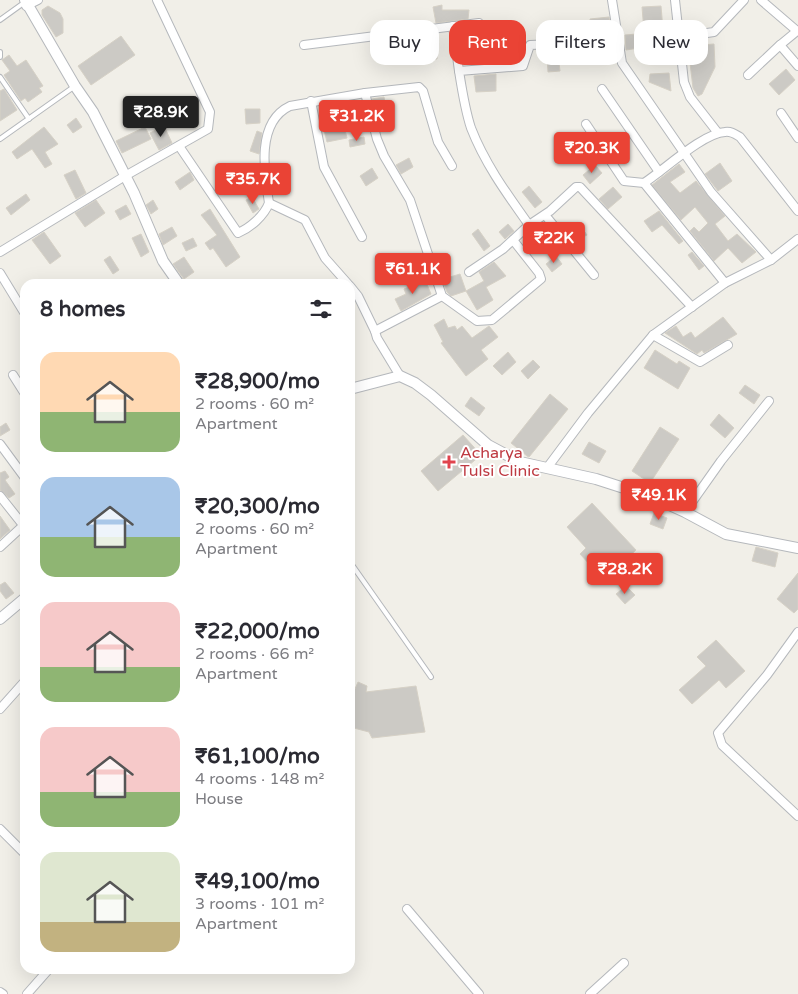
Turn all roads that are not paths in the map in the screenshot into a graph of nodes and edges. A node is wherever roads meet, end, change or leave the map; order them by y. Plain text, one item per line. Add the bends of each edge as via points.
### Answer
1 (38, 0) edge
2 (157, 0) edge
3 (612, 0) edge
4 (675, 0) edge
5 (744, 0) edge
6 (761, 0) edge
7 (25, 3) edge
8 (0, 20) edge
9 (615, 20) edge
10 (677, 20) edge
11 (449, 27) edge
12 (797, 31) edge
13 (708, 33) edge
14 (304, 45) dead end
15 (536, 45) edge
16 (780, 45) junction
17 (0, 52) edge
18 (0, 57) edge
19 (458, 65) edge
20 (623, 65) edge
21 (683, 65) edge
22 (798, 66) edge
23 (459, 71) junction
24 (748, 75) dead end
25 (0, 77) edge
26 (75, 86) junction
27 (602, 89) dead end
28 (365, 93) junction
29 (311, 101) junction
30 (781, 113) dead end
31 (29, 119) junction
32 (586, 124) dead end
33 (718, 133) junction
34 (798, 138) edge
35 (0, 139) edge
36 (179, 146) junction
37 (683, 153) junction
38 (452, 166) dead end
39 (659, 172) junction
40 (125, 176) junction
41 (644, 183) junction
42 (269, 203) junction
43 (798, 211) edge
44 (545, 215) junction
45 (529, 225) junction
46 (362, 237) dead end
47 (798, 239) edge
48 (513, 240) junction
49 (0, 252) edge
50 (771, 260) junction
51 (469, 272) dead end
52 (0, 273) edge
53 (594, 275) dead end
54 (176, 279) edge
55 (344, 279) edge
56 (725, 283) junction
57 (355, 292) edge
58 (442, 296) junction
59 (20, 306) edge
60 (692, 307) junction
61 (375, 331) junction
62 (653, 336) junction
63 (728, 344) dead end
64 (13, 375) dead end
65 (400, 376) junction
66 (20, 386) edge
67 (355, 388) edge
68 (769, 401) dead end
69 (0, 444) edge
70 (547, 468) junction
71 (20, 471) edge
72 (0, 496) edge
73 (685, 512) junction
74 (20, 520) edge
75 (20, 529) edge
76 (0, 547) edge
77 (798, 548) edge
78 (355, 569) edge
79 (20, 602) edge
80 (0, 619) edge
81 (798, 632) edge
82 (431, 677) dead end
83 (20, 686) edge
84 (17, 688) junction
85 (20, 690) edge
86 (0, 709) edge
87 (798, 816) edge
88 (0, 829) edge
89 (20, 849) edge
90 (407, 909) dead end
91 (624, 963) dead end
92 (44, 974) edge
93 (0, 992) edge
94 (3, 994) edge
95 (27, 994) edge
96 (478, 994) edge
97 (590, 994) edge

1 - 7 street
2 - 36 street via 210,112 208,129
3 - 9 street
4 - 10 street
5 - 13 street via 714,32
6 - 12 street
7 - 8 lane
7 - 26 street
11 - 14 street
12 - 16 street
15 - 23 street via 530,45 523,66
16 - 22 street
16 - 24 street
17 - 18 lane
19 - 23 street
20 - 37 street
21 - 33 street via 686,90
23 - 45 street via 466,109 479,146 496,180
25 - 31 lane
26 - 31 lane
26 - 40 street via 93,112
27 - 39 street
28 - 29 street
28 - 38 street via 415,86 421,88 438,142
28 - 58 street via 377,139 410,200
29 - 42 street via 290,106 275,117 263,158
29 - 46 street via 324,167
30 - 34 street
31 - 35 lane
32 - 41 street via 624,181
33 - 37 street
33 - 43 street via 732,132 740,137
36 - 40 street
36 - 42 street via 238,234 262,215
37 - 39 street
37 - 50 street
39 - 41 street
40 - 49 street
40 - 54 street via 163,261
41 - 56 street
42 - 55 street via 305,220 326,258
44 - 45 street
44 - 53 street
44 - 60 street via 576,187 584,189
45 - 48 street
47 - 50 street
48 - 51 street
48 - 58 street via 541,279 492,320 477,322
50 - 56 street
52 - 59 street
56 - 60 street
57 - 61 street
58 - 61 street
60 - 62 street
61 - 65 street
62 - 63 street via 700,362
62 - 70 street
64 - 66 street
65 - 67 street
65 - 70 street via 415,383 488,446 520,462
68 - 73 street via 720,461
69 - 71 street
70 - 73 street via 596,479 652,497
72 - 74 street
73 - 77 street via 726,534
75 - 76 street
78 - 82 lane
79 - 80 street
81 - 87 street via 718,733 722,745
83 - 84 street
84 - 85 street
84 - 86 street
88 - 89 street
90 - 96 street
91 - 97 street
92 - 95 street
93 - 94 street

